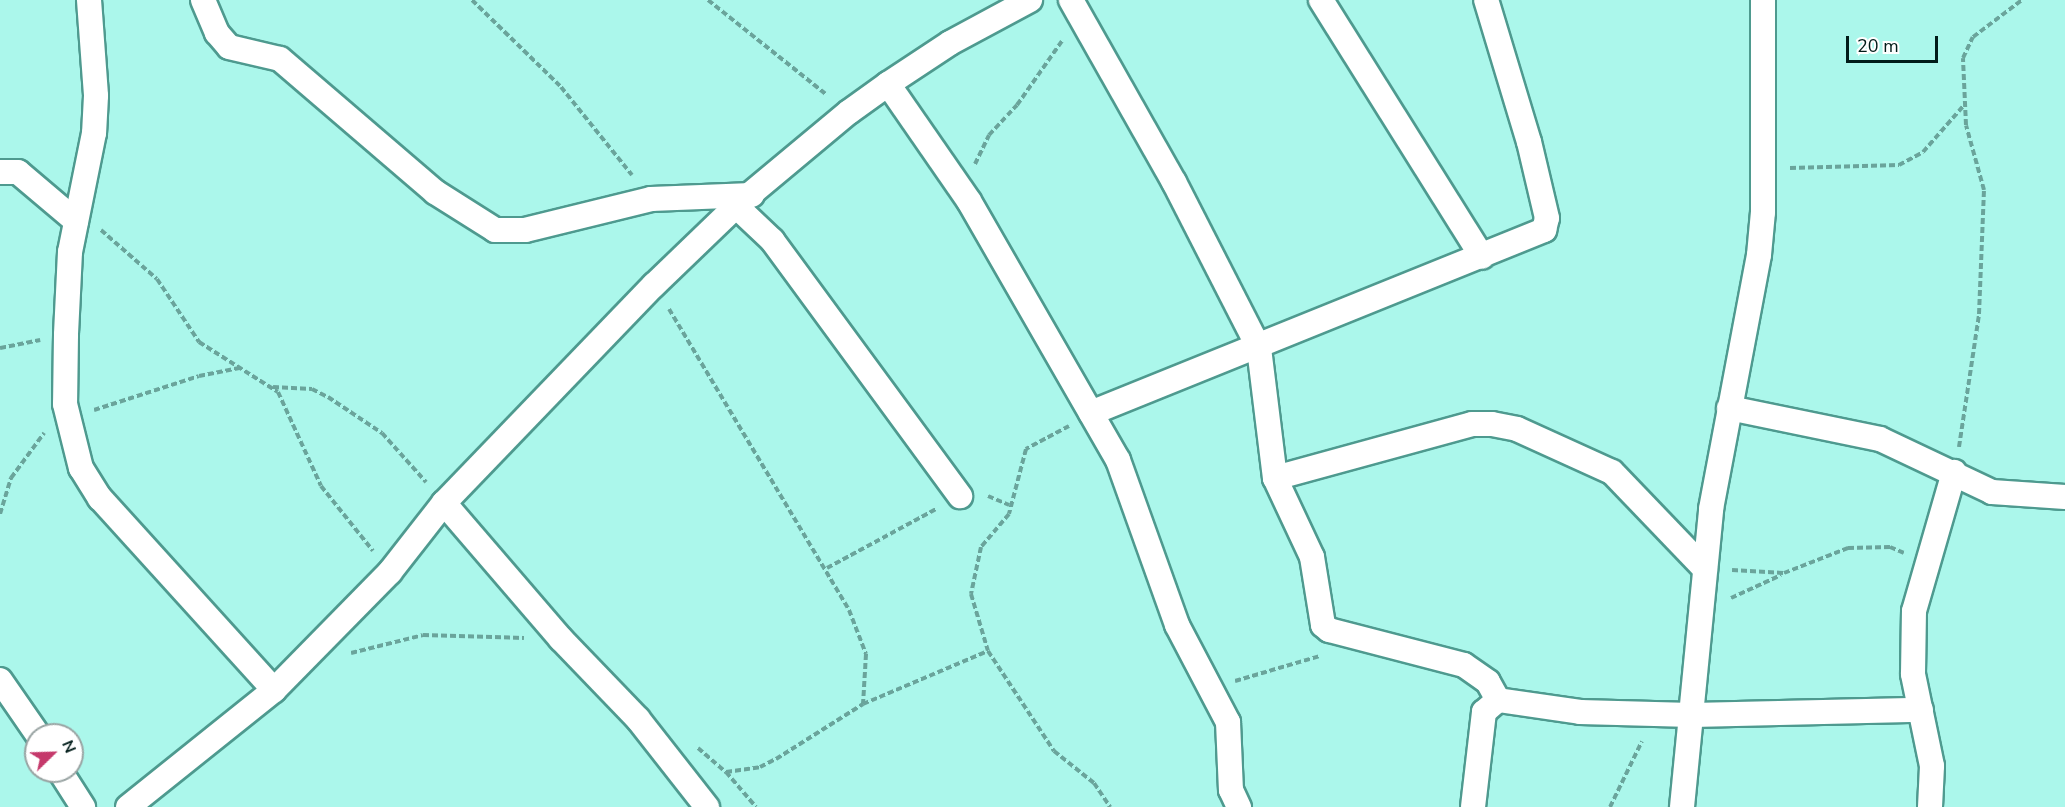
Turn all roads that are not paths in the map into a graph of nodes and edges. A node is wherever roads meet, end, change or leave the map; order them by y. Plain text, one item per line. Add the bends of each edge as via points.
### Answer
1 (89, 0) edge
2 (203, 0) edge
3 (1030, 0) edge
4 (1321, 0) edge
5 (1486, 0) edge
6 (1763, 0) edge
7 (1073, 5) edge
8 (888, 84) junction
9 (0, 172) edge
10 (744, 201) junction
11 (77, 215) junction
12 (1482, 256) junction
13 (1259, 348) junction
14 (1729, 408) junction
15 (1091, 413) junction
16 (1954, 472) junction
17 (1275, 478) junction
18 (960, 496) road end
19 (2065, 497) edge
20 (444, 503) junction
21 (1705, 569) junction
22 (0, 680) edge
23 (274, 690) junction
24 (1498, 700) junction
25 (1921, 710) junction
26 (1692, 715) junction
27 (30, 723) edge
28 (68, 783) edge
29 (83, 807) edge
30 (128, 807) edge
31 (707, 807) edge
32 (1239, 807) edge
33 (1473, 807) edge
34 (1682, 807) edge
35 (1930, 807) edge

1 - 11 street via 96,96 94,133
2 - 10 street via 217,33 229,47 280,59 435,192 495,230 525,230 651,199
3 - 8 street via 950,43
4 - 12 street
5 - 12 street via 1529,142 1546,218 1544,230
6 - 14 street via 1759,255
7 - 13 street via 1174,182
8 - 10 street
8 - 15 street via 969,201
9 - 11 street via 18,172
10 - 18 street
10 - 20 street via 654,285
11 - 23 street via 70,252 66,404 81,468 100,498
12 - 13 street
13 - 15 street
13 - 17 street
14 - 16 street via 1880,439
14 - 21 street
15 - 32 street via 1118,460 1168,603 1228,722 1231,790
16 - 19 street via 1992,492
16 - 25 street via 1914,611 1913,674
17 - 21 street via 1472,424 1517,429 1612,472
17 - 24 street via 1312,557 1323,625 1329,630 1464,665 1488,682
20 - 23 street via 390,572
20 - 31 street via 561,639 638,719
21 - 26 street
22 - 27 street
23 - 30 street
24 - 26 street via 1580,712
24 - 33 street via 1484,712
25 - 26 street
25 - 35 street via 1932,766
26 - 34 street
28 - 29 street

